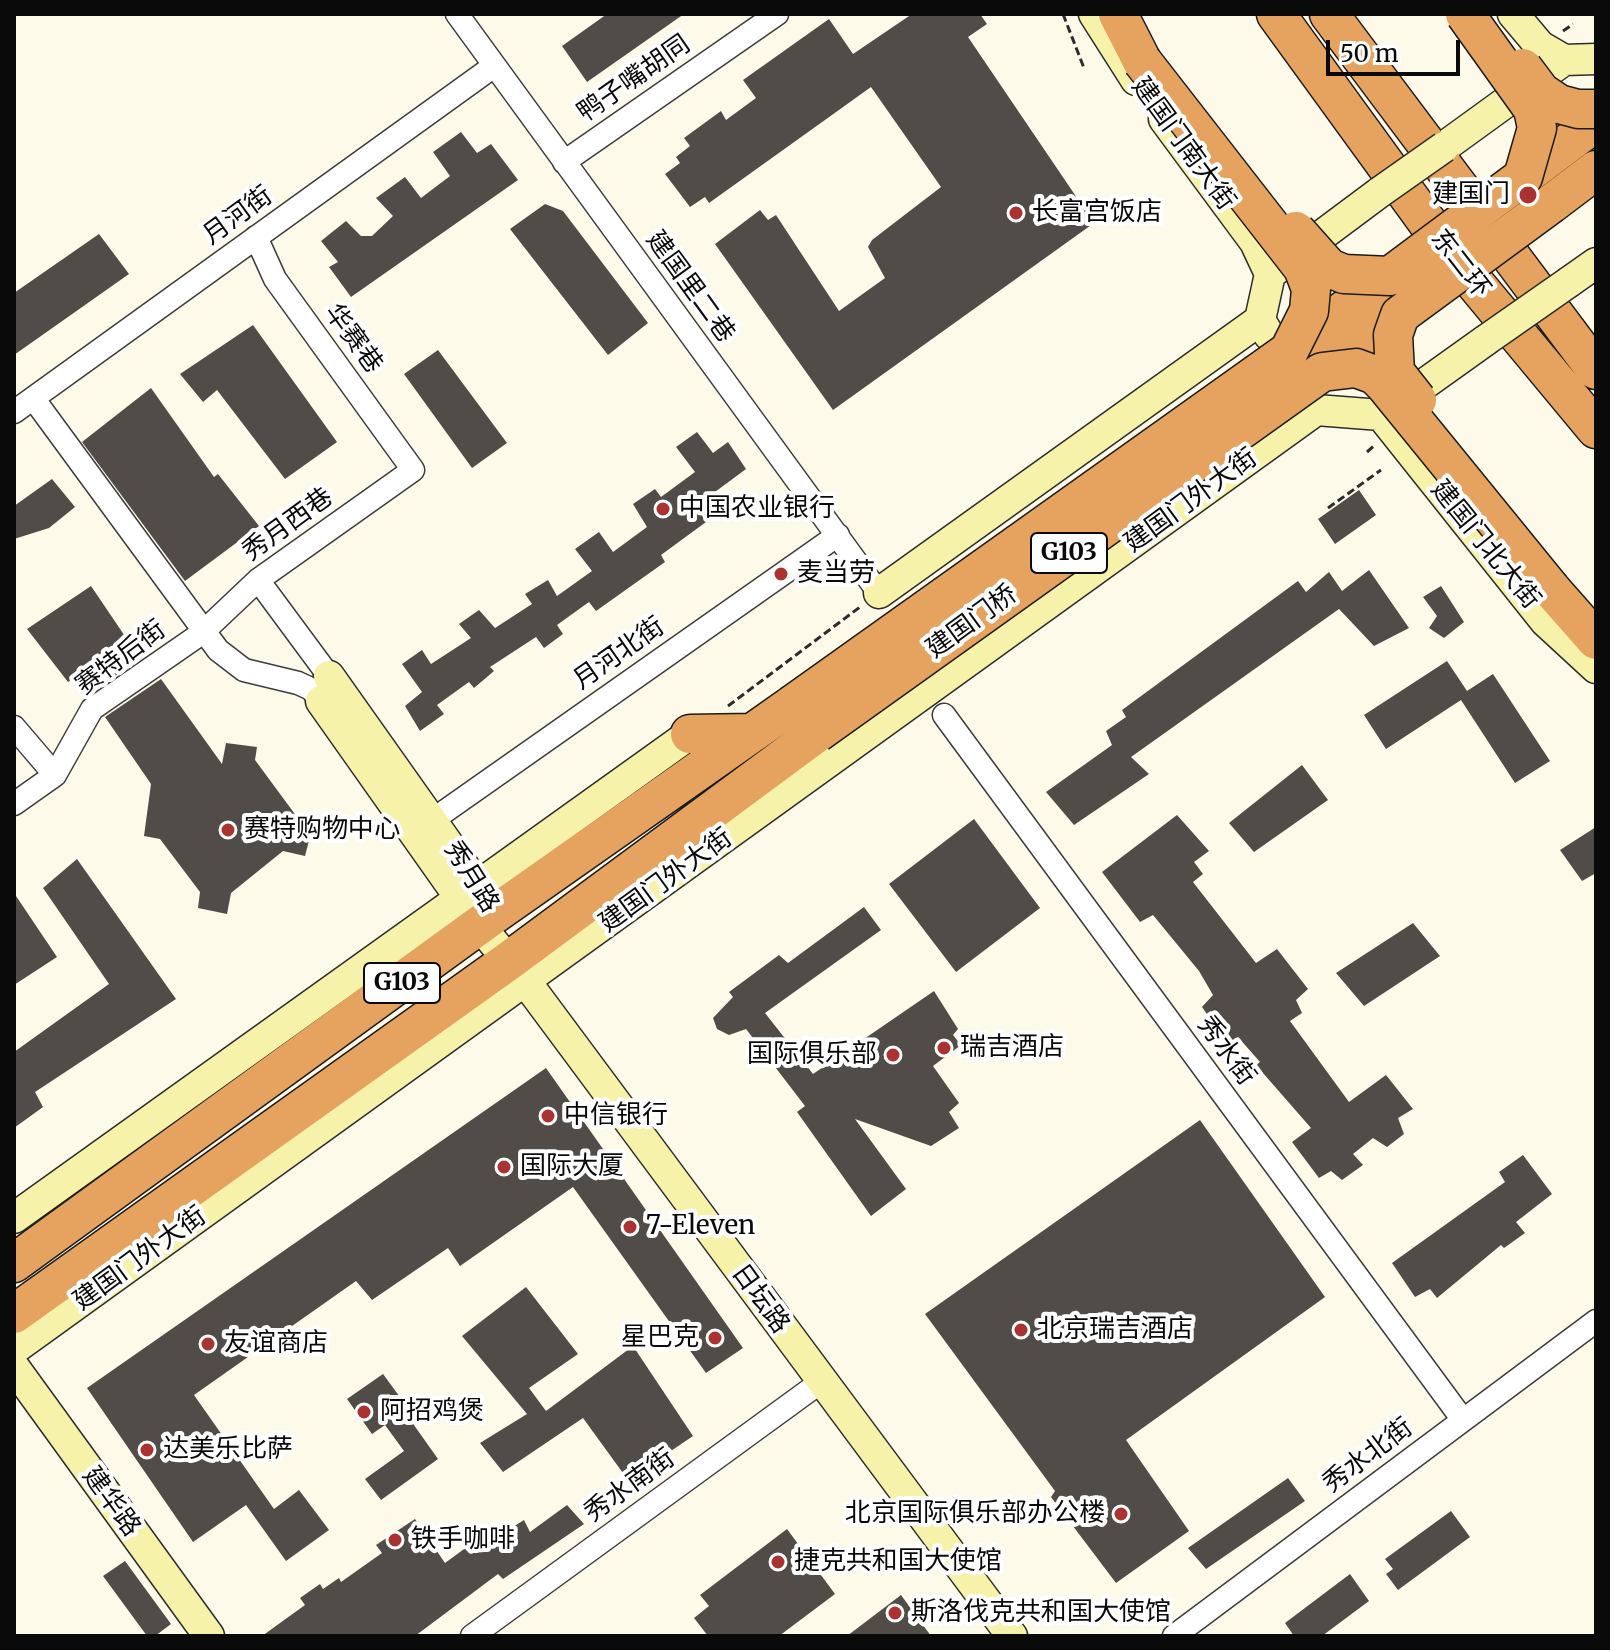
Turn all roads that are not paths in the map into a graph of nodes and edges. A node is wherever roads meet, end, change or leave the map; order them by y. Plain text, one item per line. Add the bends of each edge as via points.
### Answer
1 (457, 14) edge
2 (777, 14) edge
3 (1094, 14) edge
4 (1118, 14) edge
5 (1137, 14) edge
6 (1276, 14) edge
7 (1329, 14) edge
8 (1465, 14) edge
9 (1483, 14) edge
10 (1513, 14) edge
11 (1149, 56) junction
12 (1596, 59) edge
13 (1564, 60) junction
14 (494, 66) junction
15 (1596, 109) edge
16 (1596, 122) edge
17 (564, 162) junction
18 (1596, 170) edge
19 (1523, 177) junction
20 (1596, 202) edge
21 (1551, 204) junction
22 (256, 237) junction
23 (1596, 263) edge
24 (1270, 274) junction
25 (1390, 276) junction
26 (1400, 315) junction
27 (1260, 320) junction
28 (1231, 339) junction
29 (1289, 351) junction
30 (1596, 370) edge
31 (1322, 372) junction
32 (33, 398) junction
33 (14, 412) edge
34 (1381, 415) junction
35 (1306, 418) junction
36 (1596, 429) edge
37 (413, 470) joint
38 (838, 535) junction
39 (258, 580) junction
40 (1555, 583) junction
41 (879, 593) joint
42 (1596, 612) edge
43 (202, 633) junction
44 (1596, 640) edge
45 (1596, 668) edge
46 (325, 688) junction
47 (944, 715) dead end
48 (740, 720) junction
49 (14, 727) edge
50 (817, 733) joint
51 (690, 734) joint
52 (55, 775) junction
53 (14, 804) edge
54 (434, 819) junction
55 (480, 906) junction
56 (518, 971) junction
57 (14, 1218) edge
58 (14, 1263) edge
59 (14, 1314) edge
60 (1596, 1321) edge
61 (14, 1349) edge
62 (14, 1367) edge
63 (822, 1381) junction
64 (1463, 1420) junction
65 (209, 1636) edge
66 (472, 1636) edge
67 (1012, 1636) edge
68 (1174, 1636) edge

1 - 14 street, 建国里二巷
2 - 17 street, 鸭子嘴胡同
3 - 24 street, 建国门南大街 via 1124,64 1255,242
4 - 11 highway
5 - 11 highway
6 - 36 highway, 东二环 via 1449,252
7 - 30 highway, 东二环
8 - 19 highway, bridge via 1533,109 1537,128
9 - 15 highway, bridge via 1541,92 1559,104
10 - 13 street via 1540,46
11 - 25 highway, bridge via 1317,258 1344,274
11 - 29 highway, bridge via 1303,268 1311,289 1309,311
12 - 13 street
13 - 24 street, bridge
14 - 17 street, 建国里二巷
14 - 22 street, 月河街
16 - 19 highway
17 - 38 street, 建国里二巷
18 - 21 highway
19 - 25 highway, bridge
20 - 21 highway via 1576,198
21 - 26 highway, bridge
22 - 32 street, 月河街
22 - 37 street, 华赛巷 via 275,279
23 - 34 street, bridge
24 - 27 street
25 - 29 highway, 建国门桥, bridge
26 - 31 highway, 建国门桥, bridge
26 - 40 highway, bridge via 1393,335 1395,372
27 - 28 street
27 - 35 street
28 - 35 street via 1262,350
28 - 41 street
29 - 48 highway, 建国门桥 / G103, bridge via 792,705
31 - 40 highway, bridge via 1356,368 1375,375
31 - 50 highway, 建国门桥 / G103, bridge
32 - 33 street, 月河街
32 - 43 street
34 - 35 street
34 - 45 street, 建国门北大街 via 1545,621
35 - 56 street, 建国门外大街
37 - 39 street, 秀月西巷
38 - 41 street, 建国里二巷
38 - 54 street, 月河北街
39 - 43 street, 秀月西巷
39 - 46 street, 秀月路
40 - 42 highway
40 - 44 highway
43 - 46 street via 244,670 311,689
43 - 52 street, 赛特后街 via 92,709
46 - 54 street, 秀月路
46 - 55 street, 秀月路
47 - 64 street, 秀水街
48 - 51 highway
48 - 55 highway, G103
49 - 52 street
50 - 56 highway, 建国门外大街 / G103
51 - 55 street
52 - 53 street
54 - 55 street, 秀月路
55 - 56 street, 秀月路
55 - 57 street
55 - 58 highway, G103
56 - 59 highway, 建国门外大街 / G103
56 - 61 street, 建国门外大街
56 - 63 street, 日坛路
60 - 64 street, 秀水北街
62 - 65 street, 建华路
63 - 66 street, 秀水南街
63 - 67 street, 日坛路
64 - 68 street, 秀水北街

